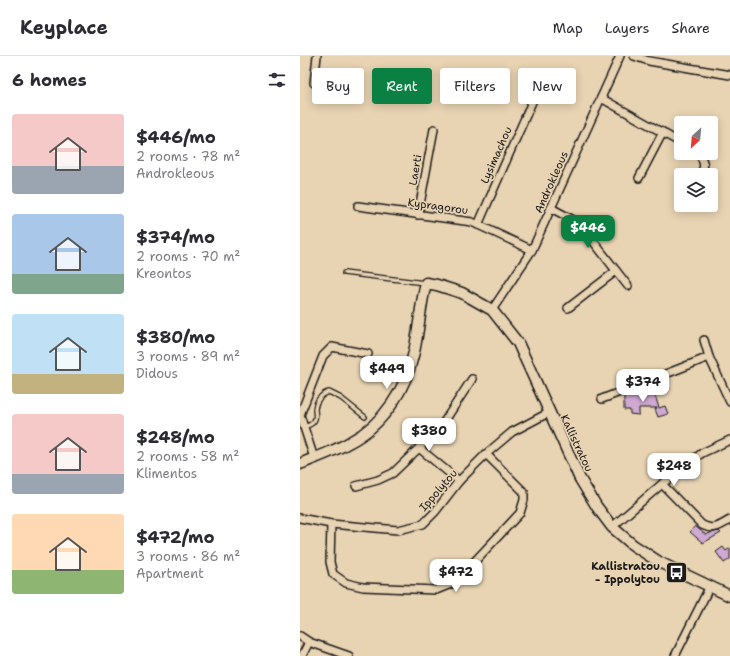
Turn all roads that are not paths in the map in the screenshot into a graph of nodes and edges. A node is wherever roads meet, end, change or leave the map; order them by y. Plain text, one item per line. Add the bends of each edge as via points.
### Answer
1 (317, 56) edge
2 (620, 56) edge
3 (634, 56) edge
4 (316, 68) edge
5 (730, 75) edge
6 (601, 98) junction
7 (531, 104) edge
8 (434, 129) dead end
9 (663, 132) junction
10 (674, 139) edge
11 (639, 178) dead end
12 (358, 206) dead end
13 (551, 208) junction
14 (418, 215) junction
15 (478, 225) junction
16 (532, 250) junction
17 (616, 271) junction
18 (344, 273) dead end
19 (426, 283) junction
20 (628, 286) dead end
21 (568, 308) dead end
22 (492, 310) junction
23 (704, 340) dead end
24 (368, 354) dead end
25 (709, 357) junction
26 (472, 380) dead end
27 (602, 399) dead end
28 (730, 402) edge
29 (550, 412) junction
30 (300, 415) edge
31 (365, 417) dead end
32 (303, 427) junction
33 (730, 440) edge
34 (420, 448) junction
35 (486, 454) junction
36 (314, 458) junction
37 (300, 464) edge
38 (460, 481) junction
39 (662, 484) junction
40 (356, 486) dead end
41 (300, 518) edge
42 (730, 520) edge
43 (331, 524) junction
44 (612, 527) junction
45 (710, 586) junction
46 (730, 596) edge
47 (300, 636) edge
48 (310, 642) junction
49 (302, 656) edge
50 (349, 656) edge
51 (675, 656) edge

1 - 4 street
2 - 6 street, Androkleous
3 - 5 street
6 - 9 street
6 - 13 street, Androkleous
7 - 15 street, Lysimachou
8 - 14 street, Laerti
9 - 10 street
9 - 11 street
12 - 14 street, Kypragorou
13 - 16 street, Androkleous
13 - 17 street via 579,223
14 - 15 street, Kypragorou
15 - 16 street, Kypragorou
16 - 22 street, Androkleous
17 - 20 street
17 - 21 street
18 - 19 lane
19 - 22 street, Kallistratou via 462,293
19 - 36 street via 414,353 405,381 391,407 374,425 351,442
22 - 29 street, Kallistratou via 518,343
23 - 25 street
24 - 30 street via 332,347 323,356
25 - 27 street
25 - 28 street
26 - 34 street via 444,422
29 - 35 street, Ippolytou via 512,432
29 - 44 street, Kallistratou via 580,479
30 - 32 street
31 - 32 lane via 329,392 323,394 317,403 314,422
32 - 36 street
33 - 39 street via 702,453
34 - 38 street
34 - 40 street via 393,473
35 - 38 street, Ippolytou
35 - 43 street via 524,492 524,500 520,513 452,584 436,590 363,587 346,583 333,574 330,562
36 - 37 street
38 - 43 street, Ippolytou via 436,512 423,524 398,530
39 - 42 street via 702,525 717,527
39 - 44 street
41 - 43 street, Ippolytou
44 - 45 street, Kallistratou via 659,562
45 - 46 street, Kallistratou
45 - 51 street
47 - 48 street
48 - 49 street
48 - 50 street

